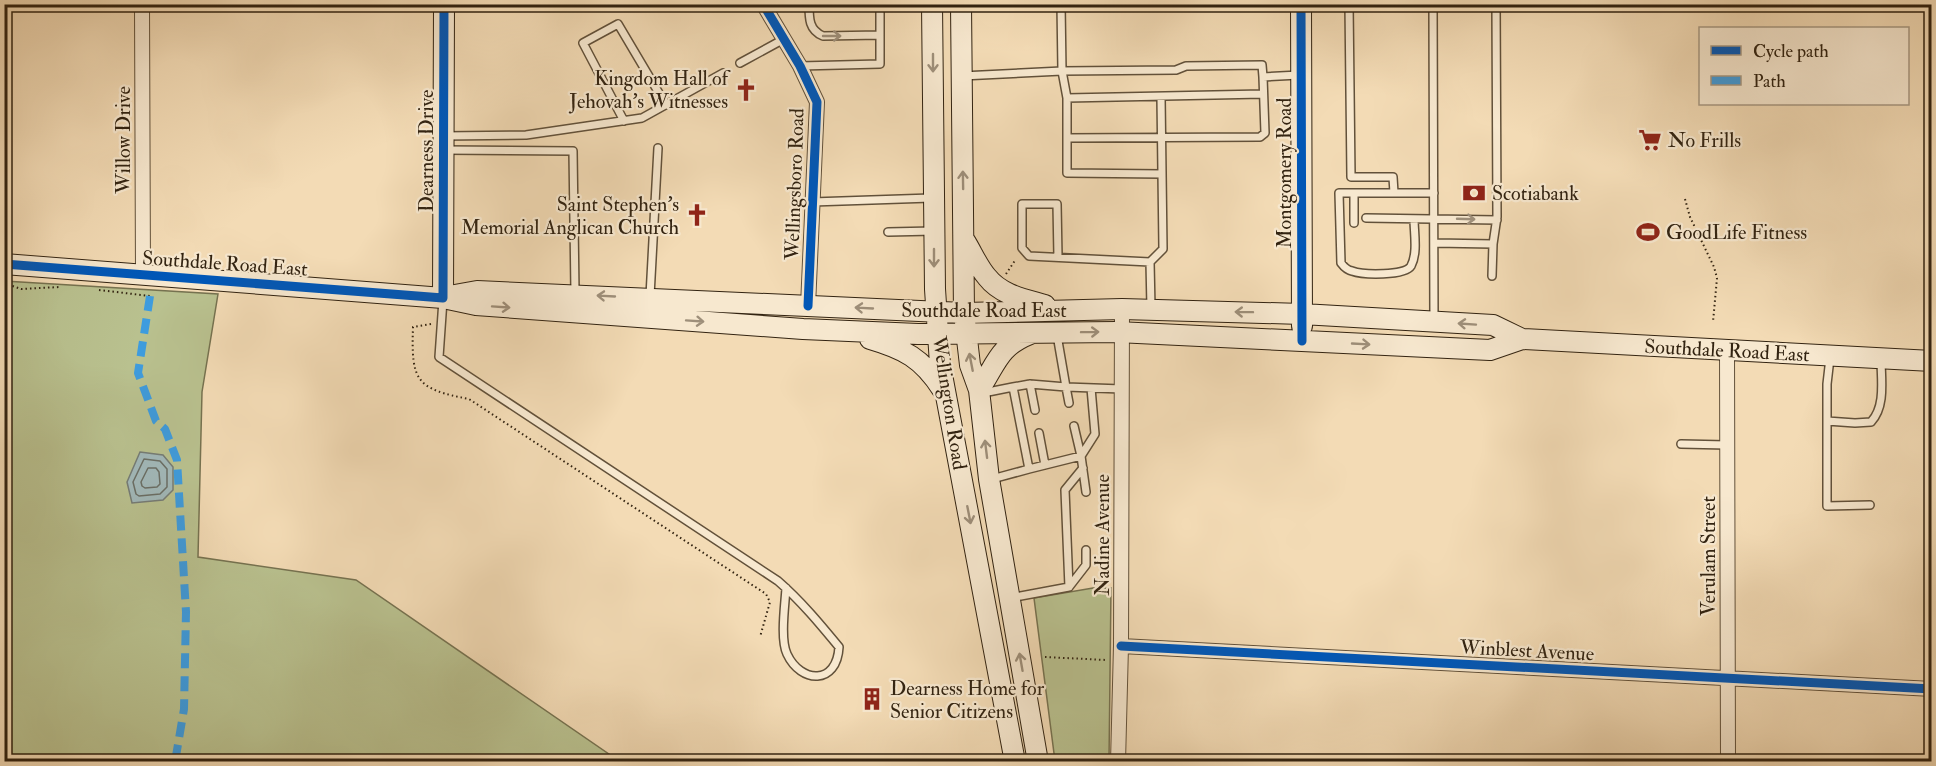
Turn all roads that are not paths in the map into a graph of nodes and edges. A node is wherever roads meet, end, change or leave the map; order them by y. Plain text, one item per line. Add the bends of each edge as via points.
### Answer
1 (142, 4) edge
2 (444, 4) edge
3 (763, 4) edge
4 (809, 4) edge
5 (880, 4) edge
6 (932, 4) edge
7 (961, 4) edge
8 (1061, 4) edge
9 (1496, 4) edge
10 (1349, 5) edge
11 (1301, 6) edge
12 (880, 35) junction
13 (784, 39) junction
14 (740, 63) dead end
15 (800, 66) junction
16 (1062, 71) junction
17 (723, 73) dead end
18 (1302, 75) junction
19 (961, 76) junction
20 (1263, 77) junction
21 (1263, 94) junction
22 (1067, 98) junction
23 (1161, 98) junction
24 (666, 105) junction
25 (624, 121) junction
26 (1162, 137) junction
27 (1067, 138) junction
28 (444, 143) junction
29 (657, 148) dead end
30 (1162, 174) junction
31 (1354, 193) junction
32 (1394, 193) junction
33 (1434, 193) junction
34 (934, 198) junction
35 (812, 202) junction
36 (1366, 218) dead end
37 (1434, 218) junction
38 (1414, 219) junction
39 (1497, 220) junction
40 (1354, 223) dead end
41 (934, 231) junction
42 (888, 232) dead end
43 (964, 238) junction
44 (1435, 243) junction
45 (1493, 244) junction
46 (1058, 257) junction
47 (1150, 262) junction
48 (4, 264) edge
49 (143, 275) junction
50 (1492, 276) dead end
51 (575, 295) junction
52 (443, 298) junction
53 (650, 298) junction
54 (808, 306) junction
55 (1122, 309) junction
56 (1062, 310) junction
57 (1151, 310) junction
58 (937, 312) junction
59 (964, 313) junction
60 (1302, 314) junction
61 (1434, 322) junction
62 (848, 331) junction
63 (1122, 332) junction
64 (1032, 333) junction
65 (1057, 333) junction
66 (938, 334) junction
67 (967, 334) junction
68 (1522, 339) junction
69 (1302, 341) junction
70 (1727, 350) junction
71 (1830, 356) junction
72 (1881, 358) junction
73 (1932, 361) edge
74 (1030, 384) junction
75 (1013, 387) junction
76 (1066, 387) junction
77 (1091, 388) junction
78 (1122, 389) junction
79 (979, 392) junction
80 (946, 396) junction
81 (1069, 404) dead end
82 (1035, 410) dead end
83 (1827, 421) junction
84 (1074, 426) dead end
85 (1039, 433) dead end
86 (1681, 444) dead end
87 (1727, 445) junction
88 (1081, 456) junction
89 (1045, 465) junction
90 (1083, 468) junction
91 (1029, 469) junction
92 (989, 479) junction
93 (1086, 492) dead end
94 (1870, 506) dead end
95 (1086, 550) dead end
96 (1069, 587) junction
97 (786, 588) junction
98 (1010, 598) junction
99 (1121, 646) junction
100 (1728, 678) junction
101 (1932, 689) edge
102 (1015, 762) edge
103 (1038, 762) edge
104 (1118, 762) edge
105 (1728, 762) edge

1 - 49 street, Willow Drive
2 - 28 main road, Dearness Drive
3 - 13 street, Wellingsboro Road
4 -> 12 lane via 810,23 816,33
5 - 12 lane
6 -> 34 main road, Wellington Road
7 - 19 main road, Wellington Road
8 - 16 lane
9 - 39 lane
10 - 11 lane
10 - 32 lane via 1351,177 1393,177
10 - 33 lane via 1433,5
11 - 18 main road, Montgomery Road
12 - 15 lane via 880,64
13 - 14 lane
13 - 15 street, Wellingsboro Road
15 - 35 street, Wellingsboro Road via 817,102
16 - 19 lane
16 - 20 lane via 1262,65
16 - 22 lane
17 - 24 lane
18 - 20 lane
18 - 60 main road, Montgomery Road
43 -> 19 main road, Wellington Road
20 - 21 lane
21 - 23 lane
21 - 26 lane via 1265,133 1260,137
22 - 23 lane
22 - 27 lane
23 - 26 lane
24 - 25 lane via 642,118
24 - 25 lane via 618,24 583,43
25 - 28 lane
26 - 27 lane
26 - 30 lane
27 - 30 lane via 1067,173
28 - 51 lane via 573,151
28 - 52 main road, Dearness Drive
29 - 53 lane
30 - 47 lane via 1163,249
31 - 32 lane
31 - 38 lane via 1339,193 1341,263 1348,270 1406,271 1414,253
31 - 40 lane
32 - 33 lane
33 - 37 lane
34 - 35 lane
34 - 41 main road, Wellington Road
35 - 54 street, Wellingsboro Road
36 - 38 lane
37 - 38 lane
37 -> 39 lane
37 - 44 lane
39 - 45 lane
41 - 42 lane
41 -> 58 main road, Wellington Road
43 - 56 main road via 987,277 1004,292
43 - 59 main road, Wellington Road
44 - 45 lane
44 - 61 lane
45 - 50 lane
46 - 46 lane via 1029,256 1022,248 1022,204 1057,204
46 - 47 lane
47 - 57 lane
48 - 49 main road, Southdale Road East
49 - 52 main road, Southdale Road East
51 - 52 main road, Southdale Road East via 477,291
53 -> 51 main road, Southdale Road East
52 -> 62 main road, Southdale Road East via 476,305
52 - 97 lane via 439,357
53 - 54 main road, Southdale Road East
58 -> 54 main road, Southdale Road East
55 - 56 main road, Southdale Road East
55 - 57 main road, Southdale Road East
55 - 63 street, Nadine Avenue
56 - 59 main road, Southdale Road East
60 -> 57 main road, Southdale Road East
58 - 59 main road, Southdale Road East
58 - 66 main road, Wellington Road
59 - 67 main road, Wellington Road
60 - 61 main road, Southdale Road East
60 - 69 main road, Montgomery Road
68 -> 61 main road, Southdale Road East via 1493,325
62 - 66 main road, Southdale Road East
62 - 80 main road via 912,356 928,369
65 -> 63 main road, Southdale Road East
63 - 69 main road, Southdale Road East
63 - 78 street, Nadine Avenue
64 - 65 main road, Southdale Road East
64 - 67 main road, Southdale Road East
64 - 79 main road via 1008,346
65 - 76 lane
66 - 67 main road, Southdale Road East
66 - 80 main road, Wellington Road
79 -> 67 main road, Wellington Road via 970,365
69 -> 68 main road, Southdale Road East via 1490,350
68 - 70 main road, Southdale Road East
70 - 71 main road, Southdale Road East
70 - 87 street, Verulam Street
71 - 72 main road, Southdale Road East
71 - 83 lane
72 - 73 main road, Southdale Road East
72 - 83 lane via 1881,400 1872,422
74 - 75 lane
74 - 76 lane
74 - 82 lane
75 - 79 lane
75 - 91 lane
76 - 77 lane
76 - 81 lane
77 - 78 lane
77 - 88 lane via 1095,434
78 - 99 street, Nadine Avenue
92 -> 79 main road, Wellington Road
80 -> 102 main road, Wellington Road
83 - 94 lane via 1827,506
84 - 88 lane
85 - 89 lane
86 - 87 lane
87 - 100 street, Verulam Street
88 - 89 lane
88 - 90 lane
89 - 91 lane
90 - 93 lane
90 - 96 lane via 1065,490
91 - 92 lane
92 - 98 main road, Wellington Road
95 - 96 lane via 1086,565
96 - 98 lane
97 - 97 lane via 839,647 837,659 826,675 801,672 786,652
103 -> 98 main road, Wellington Road
99 - 100 street, Winblest Avenue
99 - 104 street, Nadine Avenue
100 - 101 street, Winblest Avenue
100 - 105 street, Verulam Street

